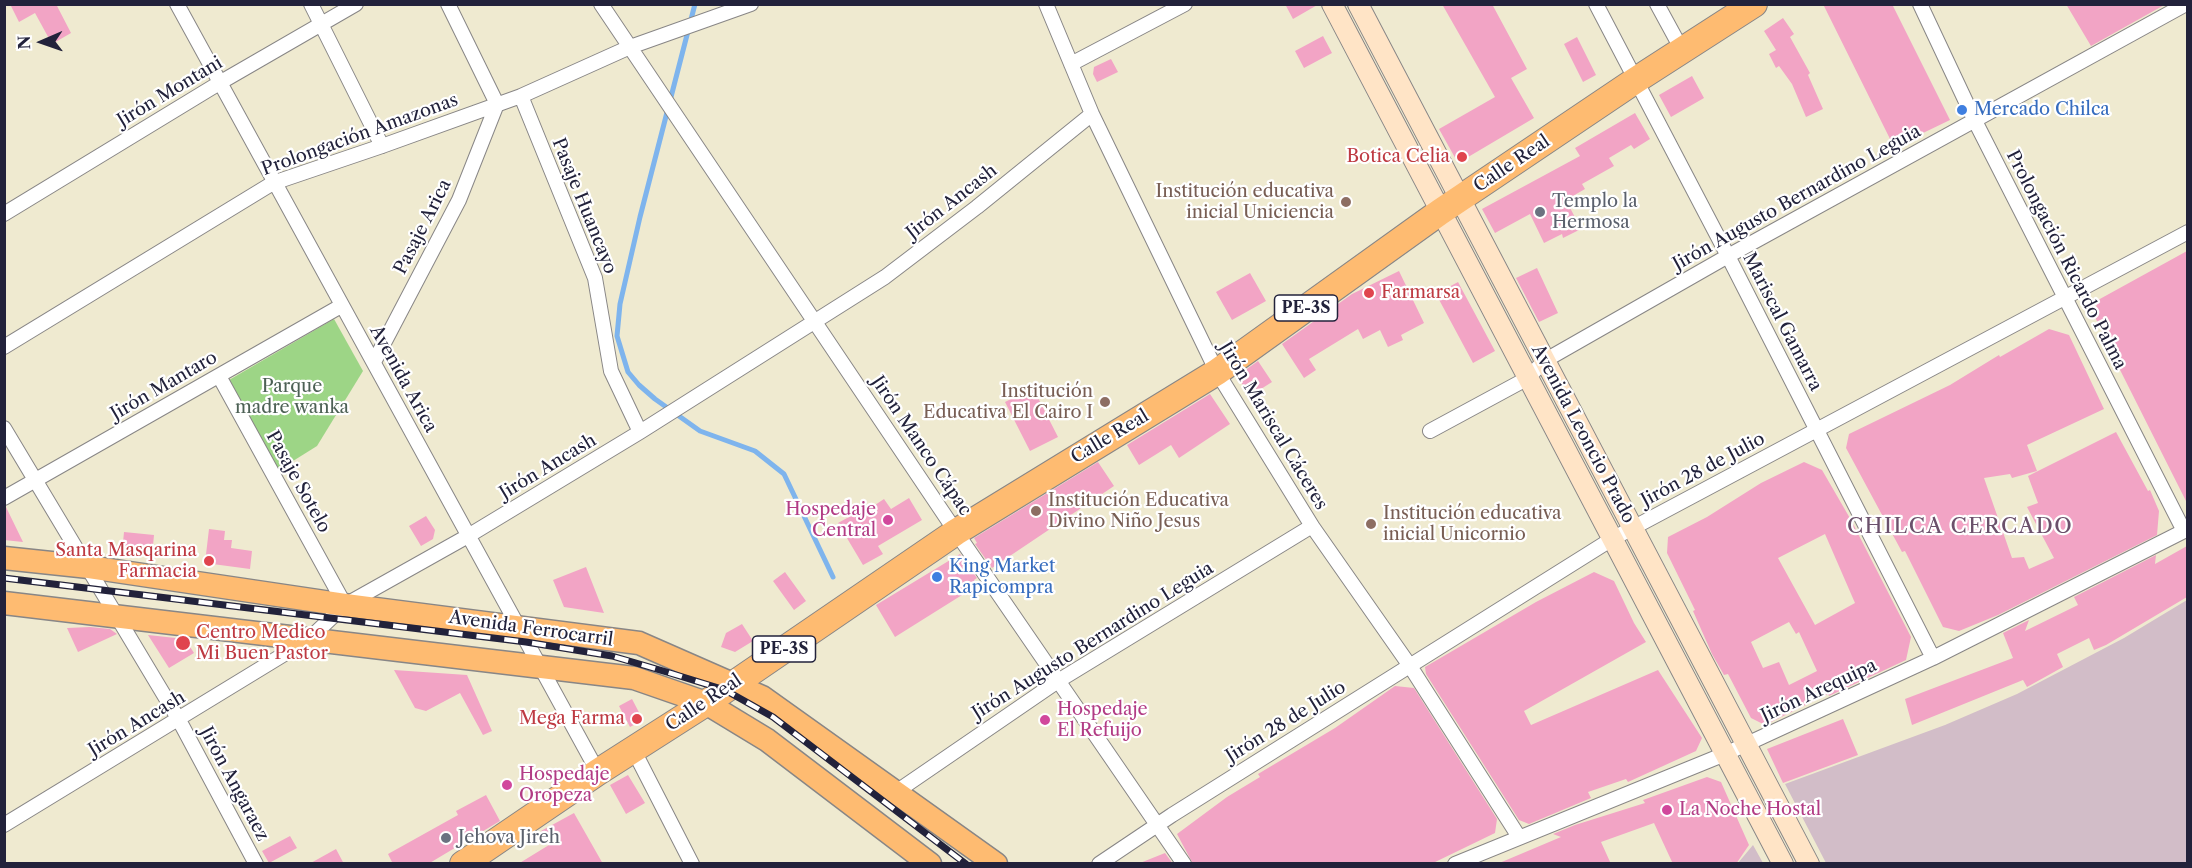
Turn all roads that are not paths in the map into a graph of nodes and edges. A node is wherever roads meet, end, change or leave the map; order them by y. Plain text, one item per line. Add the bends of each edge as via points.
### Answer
1 (177, 4) edge
2 (311, 4) edge
3 (356, 4) edge
4 (448, 4) edge
5 (601, 4) edge
6 (751, 4) edge
7 (1046, 4) edge
8 (1185, 4) edge
9 (1332, 4) edge
10 (1358, 4) edge
11 (1596, 4) edge
12 (1657, 4) edge
13 (1754, 4) edge
14 (1920, 4) edge
15 (2186, 6) edge
16 (713, 13) edge
17 (321, 26) junction
18 (630, 47) junction
19 (1682, 50) junction
20 (1071, 64) junction
21 (1636, 80) junction
22 (221, 82) junction
23 (521, 96) junction
24 (497, 104) junction
25 (1092, 114) junction
26 (1975, 121) junction
27 (382, 146) junction
28 (273, 183) junction
29 (1450, 206) junction
30 (4, 214) edge
31 (2187, 232) edge
32 (1728, 256) junction
33 (2066, 299) junction
34 (341, 306) junction
35 (815, 320) junction
36 (4, 347) edge
37 (1544, 361) junction
38 (374, 362) junction
39 (1216, 372) junction
40 (219, 376) junction
41 (1527, 378) junction
42 (4, 428) edge
43 (1816, 430) junction
44 (1430, 431) dead end
45 (640, 432) junction
46 (35, 480) junction
47 (4, 498) edge
48 (1312, 526) junction
49 (1632, 528) junction
50 (2186, 530) edge
51 (956, 532) junction
52 (468, 537) junction
53 (1612, 539) junction
54 (4, 558) edge
55 (89, 567) junction
56 (4, 603) edge
57 (345, 605) junction
58 (118, 616) junction
59 (517, 626) junction
60 (309, 639) junction
61 (1933, 658) junction
62 (538, 665) junction
63 (1410, 666) junction
64 (1058, 681) junction
65 (734, 684) junction
66 (706, 703) junction
67 (179, 720) junction
68 (1746, 744) junction
69 (633, 749) junction
70 (1725, 754) junction
71 (598, 772) junction
72 (896, 792) junction
73 (1157, 824) junction
74 (4, 825) edge
75 (1519, 837) junction
76 (1803, 861) edge
77 (924, 862) edge
78 (256, 864) edge
79 (463, 864) edge
80 (692, 864) edge
81 (996, 864) edge
82 (1099, 864) edge
83 (1184, 864) edge
84 (1455, 864) edge
85 (1784, 864) edge

1 - 22 street, Avenida Arica
2 - 17 street
3 - 17 street, Jirón Montani
4 - 24 street
5 - 18 street, Jirón Manco Cápac
6 - 16 street, Prolongación Amazonas
7 - 20 street, Jirón Mariscal Cáceres
8 - 20 street
9 - 29 street, Avenida Leoncio Prado
10 - 29 street, Avenida Leoncio Prado
11 - 21 street, Mariscal Gamarra
12 - 19 street
13 - 19 highway, Calle Real / PE-3S
14 - 26 street, Prolongación Ricardo Palma
15 - 26 street, Jirón Augusto Bernardino Leguia
16 - 18 street, Prolongación Amazonas
17 - 22 street, Jirón Montani
17 - 27 street
18 - 23 street, Prolongación Amazonas
18 - 35 street, Jirón Manco Cápac
19 - 21 highway, Calle Real / PE-3S
20 - 25 street, Jirón Mariscal Cáceres
21 - 29 highway, Calle Real / PE-3S
21 - 32 street, Mariscal Gamarra
22 - 28 street, Avenida Arica
22 - 30 street, Jirón Montani
23 - 24 street, Prolongación Amazonas
23 - 45 street, Pasaje Huancayo via 595,278 611,371
24 - 27 street, Prolongación Amazonas
24 - 38 street, Pasaje Arica via 459,200
25 - 35 street, Jirón Ancash via 885,277
25 - 39 street, Jirón Mariscal Cáceres
26 - 32 street, Jirón Augusto Bernardino Leguia
26 - 33 street, Prolongación Ricardo Palma
27 - 28 street, Prolongación Amazonas
28 - 34 street, Avenida Arica
28 - 36 street, Prolongación Amazonas
29 - 37 street, Avenida Leoncio Prado
29 - 39 highway, Calle Real / PE-3S
29 - 41 street, Avenida Leoncio Prado
31 - 33 street, Jirón 28 de Julio
32 - 37 street, Jirón Augusto Bernardino Leguia
32 - 43 street, Mariscal Gamarra
33 - 43 street, Jirón 28 de Julio
33 - 50 street, Prolongación Ricardo Palma
34 - 38 street, Avenida Arica
34 - 40 street, Jirón Mantaro
35 - 45 street, Jirón Ancash
35 - 51 street, Jirón Manco Cápac
37 - 41 street, Jirón Augusto Bernardino Leguia
37 - 49 street, Avenida Leoncio Prado
38 - 52 street, Avenida Arica
39 - 48 street, Jirón Mariscal Cáceres
39 - 51 highway, Calle Real / PE-3S
40 - 46 street, Jirón Mantaro
40 - 57 street, Pasaje Sotelo
41 - 44 street, Jirón Augusto Bernardino Leguia
41 - 53 street, Avenida Leoncio Prado
42 - 46 street, Jirón Angaraez
43 - 49 street, Jirón 28 de Julio
43 - 61 street, Mariscal Gamarra
45 - 52 street, Jirón Ancash
46 - 47 street, Jirón Mantaro
46 - 55 street, Jirón Angaraez
48 - 63 street, Jirón Mariscal Cáceres
48 - 64 street, Jirón Augusto Bernardino Leguia
49 - 53 street, Jirón 28 de Julio
49 - 68 street, Avenida Leoncio Prado
50 - 61 street, Jirón Arequipa
51 - 64 street, Jirón Manco Cápac
51 - 65 highway, Calle Real / PE-3S
52 - 57 street, Jirón Ancash
52 - 59 street, Avenida Arica
53 - 63 street, Jirón 28 de Julio
53 - 70 street, Avenida Leoncio Prado
54 - 55 main road, Avenida Ferrocarril
55 - 57 main road, Avenida Ferrocarril
55 - 58 street, Jirón Angaraez
56 - 58 main road, Avenida Ferrocarril
57 - 59 main road, Avenida Ferrocarril
57 - 60 street, Jirón Ancash
58 - 60 main road, Avenida Ferrocarril
58 - 67 street, Jirón Angaraez
59 - 62 street, Avenida Arica
59 - 65 main road, Avenida Ferrocarril via 639,644
60 - 62 main road, Avenida Ferrocarril
60 - 67 street, Jirón Ancash
61 - 68 street, Jirón Arequipa
62 - 66 main road, Avenida Ferrocarril via 634,678
62 - 71 street, Avenida Arica
63 - 73 street, Jirón 28 de Julio
63 - 75 street, Jirón Mariscal Cáceres
64 - 72 street, Jirón Augusto Bernardino Leguia
64 - 73 street, Jirón Manco Cápac
65 - 66 highway, Calle Real / PE-3S
65 - 72 main road, Avenida Ferrocarril via 792,717
66 - 69 highway, Calle Real / PE-3S
66 - 77 main road, Avenida Ferrocarril via 767,740
67 - 74 street, Jirón Ancash
67 - 78 street, Jirón Angaraez
68 - 70 street, Jirón Arequipa
68 - 76 street, Avenida Leoncio Prado
69 - 71 highway, Calle Real / PE-3S
69 - 80 street
70 - 75 street, Jirón Arequipa
70 - 85 street, Avenida Leoncio Prado
71 - 79 highway, Calle Real / PE-3S
72 - 81 main road, Avenida Ferrocarril
73 - 82 street, Jirón 28 de Julio
73 - 83 street, Jirón Manco Cápac
75 - 84 street, Jirón Arequipa

